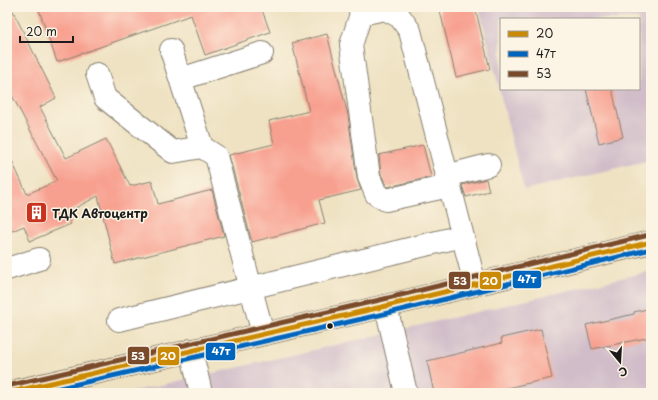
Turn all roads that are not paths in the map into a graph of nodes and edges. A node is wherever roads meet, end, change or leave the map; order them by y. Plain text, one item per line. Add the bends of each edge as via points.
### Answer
1 (360, 11) edge
2 (171, 50) dead end
3 (262, 53) dead end
4 (96, 74) dead end
5 (181, 79) junction
6 (202, 148) junction
7 (489, 165) dead end
8 (448, 181) junction
9 (462, 236) junction
10 (651, 242) edge
11 (39, 259) dead end
12 (7, 269) edge
13 (474, 284) junction
14 (251, 288) junction
15 (386, 306) junction
16 (119, 320) dead end
17 (263, 334) junction
18 (191, 350) junction
19 (8, 389) edge
20 (201, 393) edge
21 (406, 393) edge

1 - 8 street via 385,9 400,17 410,31
1 - 8 street via 351,45 369,177 376,194 386,200
2 - 5 street
3 - 5 street
4 - 6 street via 106,98 173,152
5 - 6 street
6 - 14 street via 216,156
7 - 8 street
8 - 9 street
9 - 13 street
9 - 14 street
10 - 13 main road
11 - 12 street
13 - 15 main road
14 - 16 street
14 - 17 street
15 - 17 main road
15 - 21 street
17 - 18 main road
18 - 19 main road
18 - 20 street

